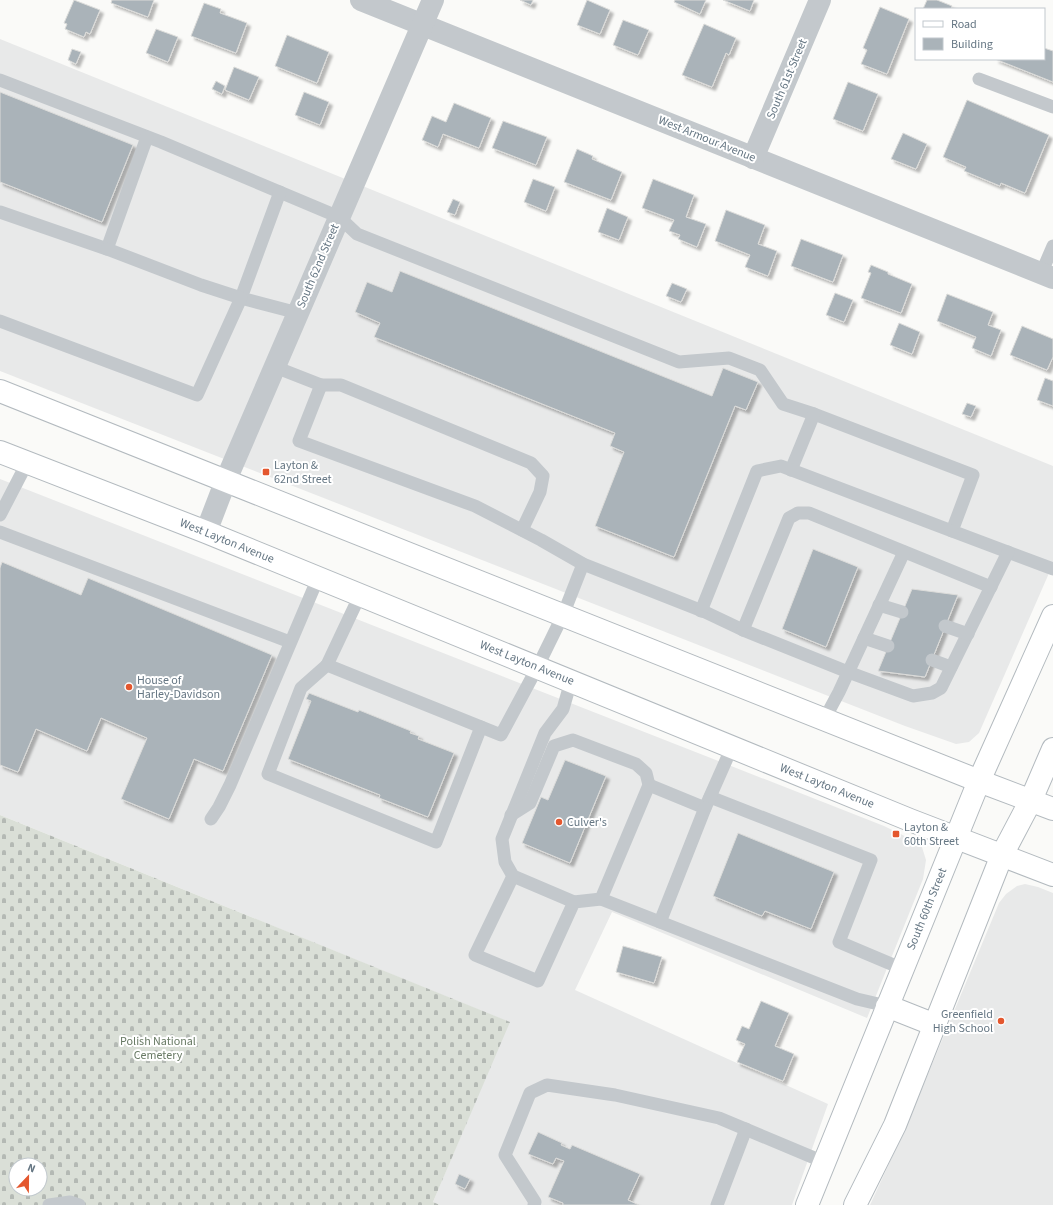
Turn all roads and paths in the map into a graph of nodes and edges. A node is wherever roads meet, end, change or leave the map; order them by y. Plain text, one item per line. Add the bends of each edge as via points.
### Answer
1 (361, 0) edge
2 (433, 0) edge
3 (820, 0) edge
4 (422, 25) junction
5 (979, 79) dead end
6 (0, 80) edge
7 (1053, 107) edge
8 (147, 136) junction
9 (753, 158) junction
10 (280, 192) junction
11 (0, 212) edge
12 (339, 217) junction
13 (1053, 246) edge
14 (107, 249) junction
15 (1047, 276) edge
16 (241, 298) junction
17 (298, 313) junction
18 (0, 321) edge
19 (275, 367) junction
20 (320, 385) junction
21 (0, 391) edge
22 (814, 414) junction
23 (0, 452) edge
24 (27, 463) junction
25 (791, 470) junction
26 (226, 480) junction
27 (0, 515) edge
28 (522, 530) junction
29 (952, 531) junction
30 (0, 532) edge
31 (206, 532) junction
32 (904, 552) junction
33 (1008, 552) junction
34 (583, 564) junction
35 (1053, 569) edge
36 (318, 578) junction
37 (991, 587) junction
38 (360, 595) junction
39 (879, 605) junction
40 (701, 610) junction
41 (902, 612) dead end
42 (563, 615) junction
43 (1053, 616) edge
44 (945, 626) dead end
45 (743, 630) junction
46 (968, 634) junction
47 (864, 638) junction
48 (290, 642) junction
49 (888, 646) dead end
50 (932, 660) dead end
51 (327, 665) junction
52 (951, 667) junction
53 (537, 668) junction
54 (848, 672) junction
55 (571, 681) junction
56 (824, 720) junction
57 (481, 727) junction
58 (732, 747) junction
59 (1053, 749) edge
60 (979, 781) junction
61 (649, 785) junction
62 (1031, 800) junction
63 (708, 803) junction
64 (1053, 809) edge
65 (511, 816) junction
66 (211, 819) dead end
67 (955, 838) junction
68 (1002, 855) junction
69 (1053, 875) edge
70 (513, 876) junction
71 (601, 898) junction
72 (574, 902) junction
73 (660, 922) junction
74 (903, 969) junction
75 (887, 1006) junction
76 (935, 1025) junction
77 (746, 1129) junction
78 (824, 1162) junction
79 (49, 1205) edge
80 (79, 1205) edge
81 (534, 1205) edge
82 (717, 1205) edge
83 (808, 1205) edge
84 (855, 1205) edge

1 - 4 street, West Armour Avenue
2 - 4 street, South 62nd Street
3 - 9 street, South 61st Street
4 - 9 street, West Armour Avenue
4 - 12 street, South 62nd Street
5 - 7 lane
6 - 8 lane
8 - 10 lane
8 - 14 lane
9 - 15 street, West Armour Avenue
10 - 12 lane
10 - 16 lane
11 - 14 lane
12 - 17 street, South 62nd Street
12 - 22 lane via 358,234 679,362 729,358 760,370 783,404
13 - 15 lane
14 - 16 lane
16 - 17 lane
16 - 18 lane via 197,395
17 - 19 street, South 62nd Street
19 - 20 lane
19 - 26 street, South 62nd Street
20 - 28 lane via 299,441 475,506
20 - 28 lane via 340,385 531,463 543,476 540,492
21 - 26 main road
22 - 25 lane
22 - 29 lane via 973,474
23 - 24 main road, West Layton Avenue
24 - 27 lane
24 - 31 main road, West Layton Avenue
25 - 29 lane
25 - 40 lane via 781,466 757,471
26 - 31 street, South 62nd Street
26 - 42 main road
28 - 34 lane
29 - 33 lane
30 - 48 lane
31 - 36 main road, West Layton Avenue
32 - 37 lane
32 - 39 lane
32 - 45 lane via 809,513 789,518
33 - 35 lane
33 - 37 lane
34 - 40 lane
34 - 42 lane
36 - 38 main road, West Layton Avenue
36 - 48 lane
37 - 46 lane
38 - 51 lane
38 - 53 main road, West Layton Avenue
39 - 41 lane
39 - 47 lane
40 - 45 lane
42 - 53 lane
42 - 56 main road
43 - 60 main road, South 60th Street
44 - 46 lane
45 - 54 lane
46 - 52 lane
47 - 49 lane
47 - 54 lane
48 - 66 lane via 230,785
50 - 52 lane
51 - 57 lane
51 - 57 lane via 301,688 268,774 436,842
52 - 54 lane via 940,688 932,693 914,696
53 - 55 main road, West Layton Avenue
53 - 57 lane via 501,735
54 - 56 lane
55 - 58 main road, West Layton Avenue
55 - 65 lane via 563,709 545,734
56 - 60 main road
58 - 63 lane
58 - 67 main road, West Layton Avenue
59 - 62 main road
60 - 62 main road
60 - 67 main road, South 60th Street
61 - 63 lane
61 - 65 lane via 646,773 636,764 573,740 554,746 530,803
61 - 71 lane
62 - 64 main road
62 - 68 main road
63 - 73 lane
63 - 74 lane via 870,860 840,942
65 - 70 lane via 502,839 505,862
67 - 68 main road, West Layton Avenue
67 - 74 main road, South 60th Street
68 - 69 main road, West Layton Avenue
68 - 76 main road
70 - 72 lane
70 - 72 lane via 475,955 538,981
71 - 72 lane
71 - 73 lane
73 - 75 lane via 857,999
74 - 75 main road, South 60th Street
75 - 76 main road
75 - 78 main road, South 60th Street
76 - 84 main road via 895,1125
77 - 78 lane
77 - 81 lane via 719,1118 616,1095 547,1084 530,1093 505,1155 535,1202
77 - 82 lane
78 - 83 main road, South 60th Street
79 - 80 lane via 70,1202

